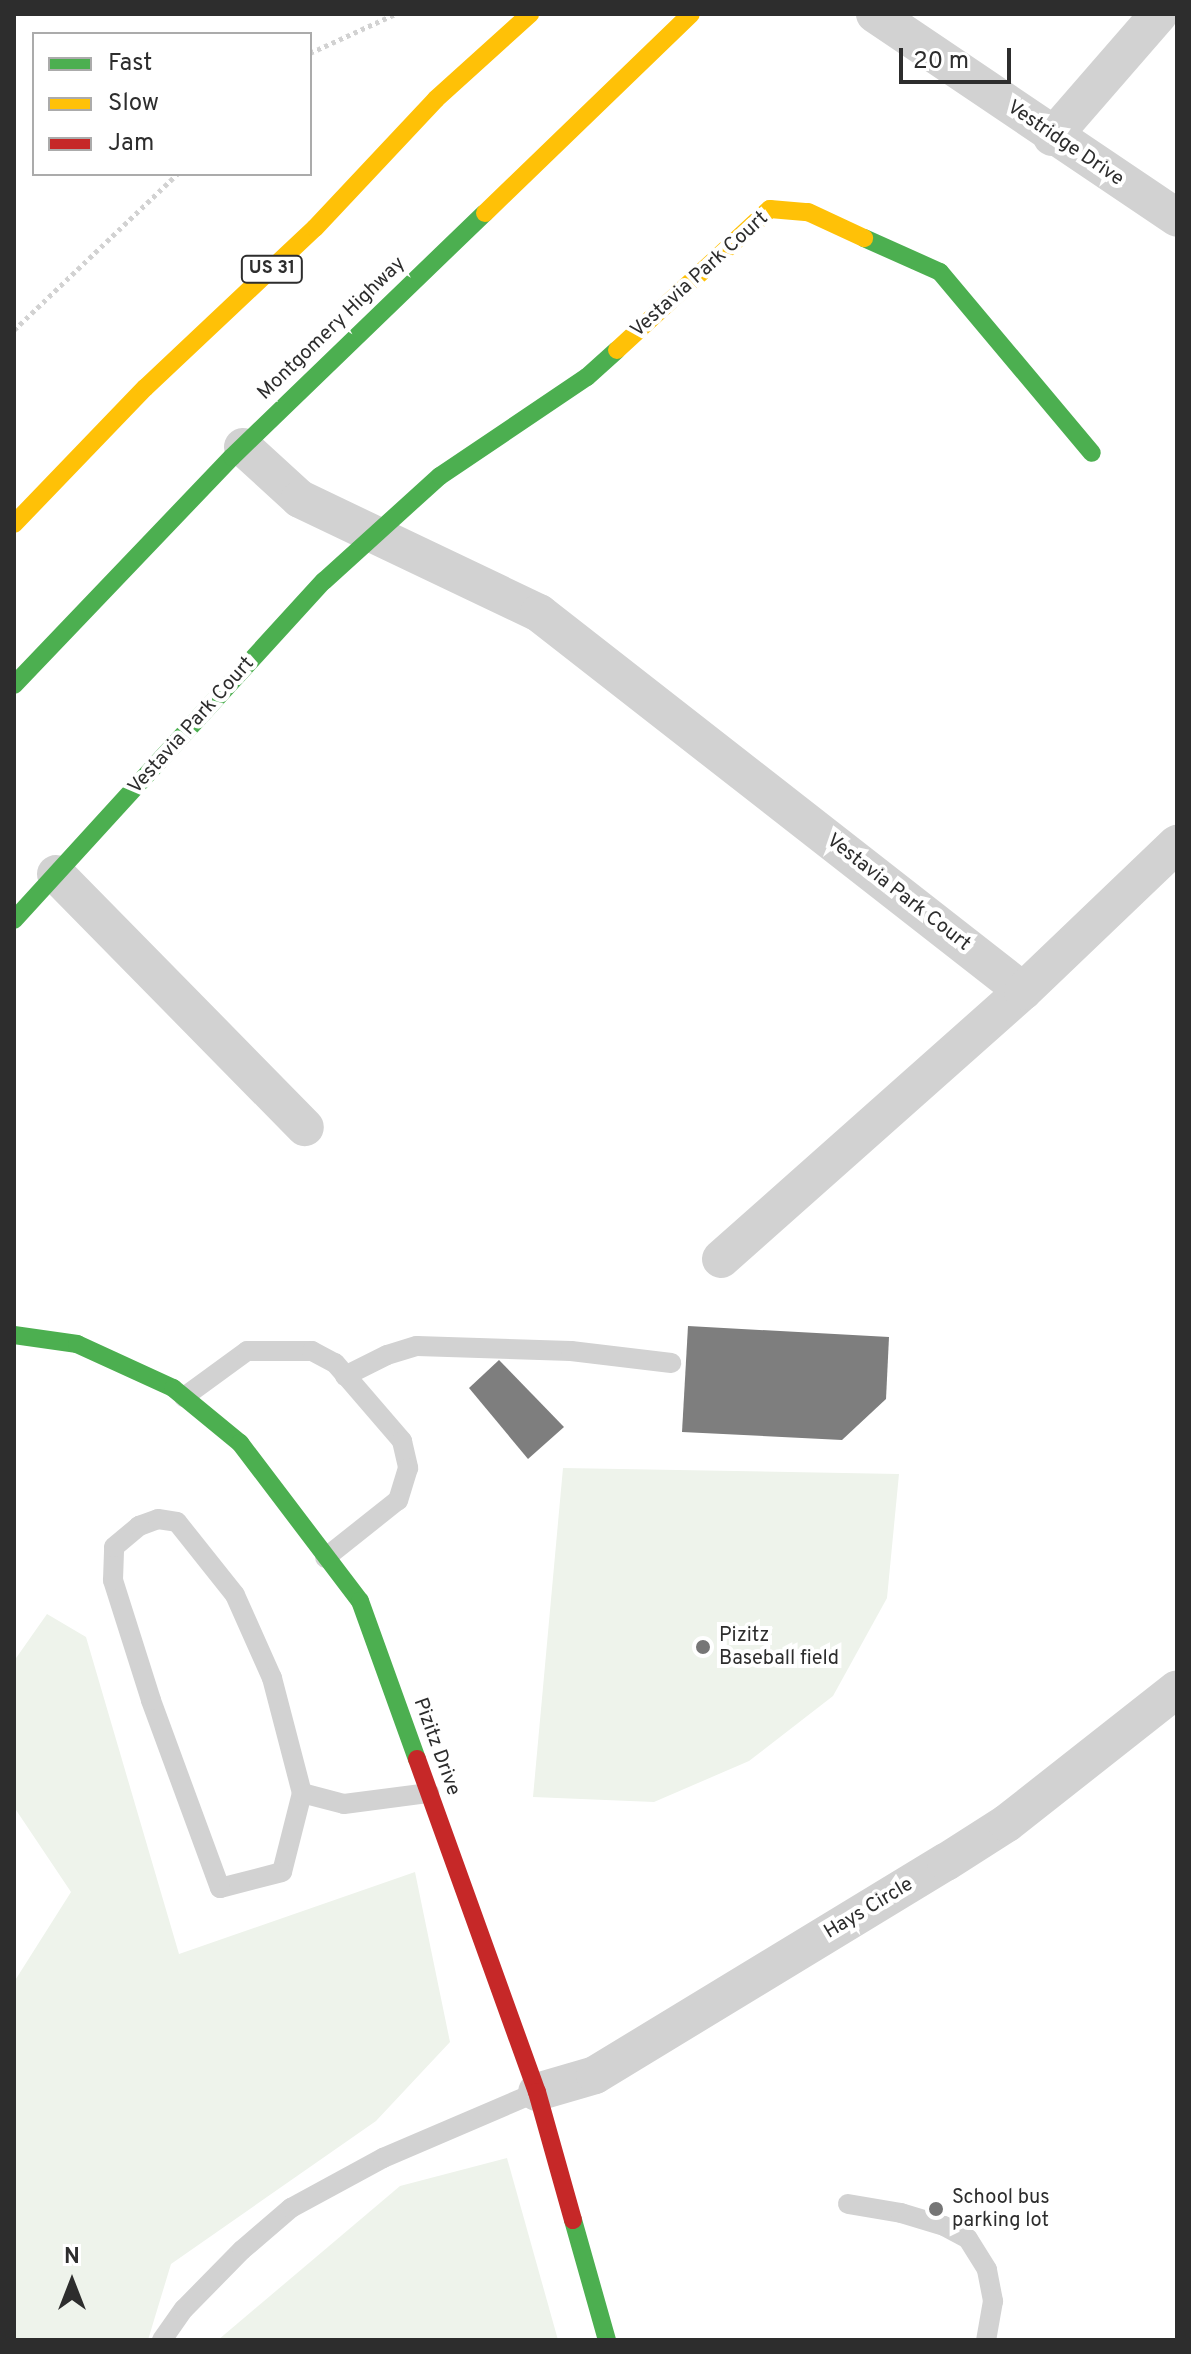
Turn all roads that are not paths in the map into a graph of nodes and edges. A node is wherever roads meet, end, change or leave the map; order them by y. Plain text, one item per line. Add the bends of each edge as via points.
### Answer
1 (530, 14) edge
2 (691, 14) edge
3 (875, 14) edge
4 (1159, 14) edge
5 (1052, 137) junction
6 (1177, 218) edge
7 (243, 447) junction
8 (1092, 453) dead end
9 (14, 524) edge
10 (374, 536) junction
11 (14, 685) edge
12 (1177, 844) edge
13 (56, 874) junction
14 (14, 920) edge
15 (1023, 991) junction
16 (305, 1127) dead end
17 (721, 1259) dead end
18 (14, 1335) edge
19 (671, 1363) dead end
20 (345, 1376) junction
21 (184, 1397) junction
22 (325, 1558) junction
23 (1177, 1689) edge
24 (302, 1793) junction
25 (429, 1793) junction
26 (537, 2092) junction
27 (848, 2204) dead end
28 (162, 2340) edge
29 (607, 2340) edge
30 (986, 2340) edge

1 - 9 street, US 31 via 436,99 315,228 145,388
2 - 7 street, Montgomery Highway
3 - 5 street, Vestridge Drive
4 - 5 street
5 - 6 street, Vestridge Drive
7 - 10 street, Vestavia Park Court via 300,499
7 - 11 street, Montgomery Highway
8 - 10 street, Vestavia Park Court via 940,272 808,212 770,209 587,377 440,476
10 - 13 street, Vestavia Park Court via 324,581
10 - 15 street, Vestavia Park Court via 539,613
12 - 15 street
13 - 14 street, Vestavia Park Court
13 - 16 street
15 - 17 street
18 - 21 street, Pizitz Drive via 77,1344
19 - 20 lane via 571,1351 417,1346
20 - 21 lane via 335,1363 312,1351 247,1351
20 - 22 lane via 402,1441 408,1468 398,1500
21 - 22 street, Pizitz Drive via 240,1443
22 - 25 street, Pizitz Drive via 360,1601
23 - 26 street, Hays Circle via 1007,1823 958,1855 595,2075
24 - 24 lane via 272,1678 235,1595 177,1522 158,1519 139,1526 114,1547 113,1580 220,1888 282,1872
24 - 25 lane via 344,1804
25 - 26 street, Pizitz Drive
26 - 28 lane via 383,2158 291,2208 204,2289
26 - 29 street, Pizitz Drive
27 - 30 lane via 901,2213 968,2239 987,2270 993,2301

